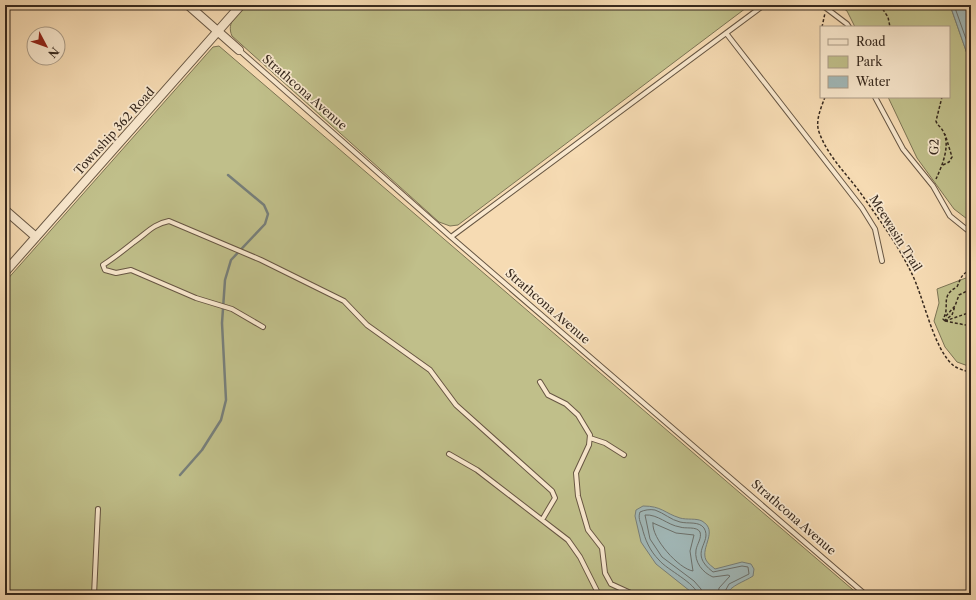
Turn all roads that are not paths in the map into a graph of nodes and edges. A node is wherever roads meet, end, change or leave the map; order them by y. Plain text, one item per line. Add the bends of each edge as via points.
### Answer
1 (188, 5) edge
2 (241, 5) edge
3 (764, 5) edge
4 (822, 5) edge
5 (848, 26) edge
6 (218, 31) junction
7 (726, 33) junction
8 (239, 50) joint
9 (876, 98) edge
10 (5, 210) edge
11 (971, 233) edge
12 (36, 237) junction
13 (451, 238) junction
14 (882, 261) dead end
15 (5, 272) edge
16 (263, 327) dead end
17 (540, 382) dead end
18 (590, 438) junction
19 (449, 454) dead end
20 (624, 455) dead end
21 (98, 509) dead end
22 (542, 520) junction
23 (94, 595) edge
24 (599, 595) edge
25 (635, 595) edge
26 (866, 595) edge

1 - 6 street, Strathcona Avenue
2 - 6 street, Township 362 Road
3 - 7 lane
4 - 5 lane
6 - 8 street, Strathcona Avenue
6 - 12 street, Township 362 Road
7 - 13 lane
7 - 14 lane via 862,208 875,229
8 - 13 lane, Strathcona Avenue
9 - 11 lane via 903,149 932,186 950,216
10 - 12 street
12 - 15 street, Township 362 Road
13 - 26 lane, Strathcona Avenue
16 - 22 lane via 232,309 196,298 131,270 116,273 105,270 103,266 149,228 169,221 261,260 344,301 367,325 430,370 456,405 552,491 555,498
17 - 18 lane via 548,395 566,404 578,415
18 - 20 lane via 605,443
18 - 25 lane via 576,473 578,496 588,530 602,548 605,573 611,584
19 - 22 lane via 476,470
21 - 23 lane
22 - 24 lane via 568,540 580,557

